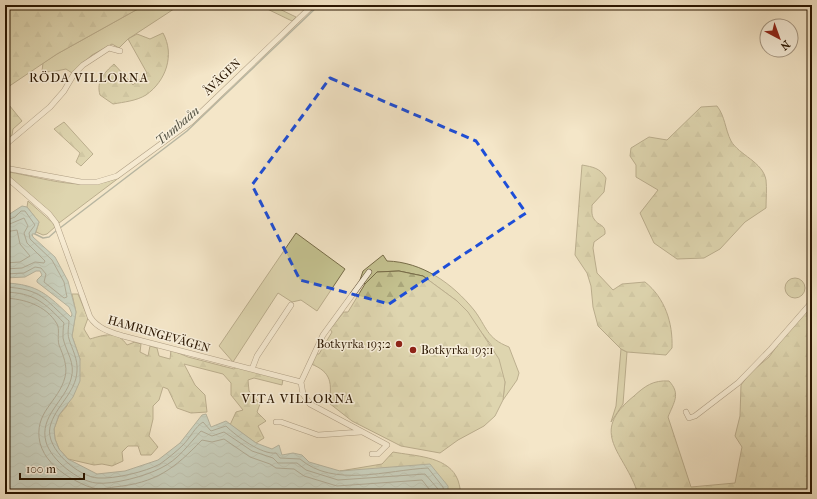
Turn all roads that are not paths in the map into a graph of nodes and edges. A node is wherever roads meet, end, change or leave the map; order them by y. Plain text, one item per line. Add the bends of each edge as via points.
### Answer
1 (312, 5) edge
2 (120, 51) dead end
3 (5, 145) edge
4 (5, 168) edge
5 (5, 176) edge
6 (368, 272) dead end
7 (812, 302) edge
8 (291, 305) dead end
9 (252, 369) junction
10 (301, 382) junction
11 (686, 412) dead end
12 (276, 422) dead end
13 (362, 432) junction
14 (372, 454) dead end

1 - 4 street, ÅVÄGEN via 191,122 117,176 97,182 80,182
2 - 3 street via 109,48 82,65 50,107
5 - 9 street, HAMRINGEVÄGEN via 56,223 90,317 95,324 123,336
6 - 10 street via 324,334
7 - 11 street via 738,383 695,416 689,418
8 - 9 street via 257,356
9 - 10 street, HAMRINGEVÄGEN
10 - 13 street via 301,389 310,404
12 - 13 street via 318,435
13 - 14 street via 388,445 378,454

